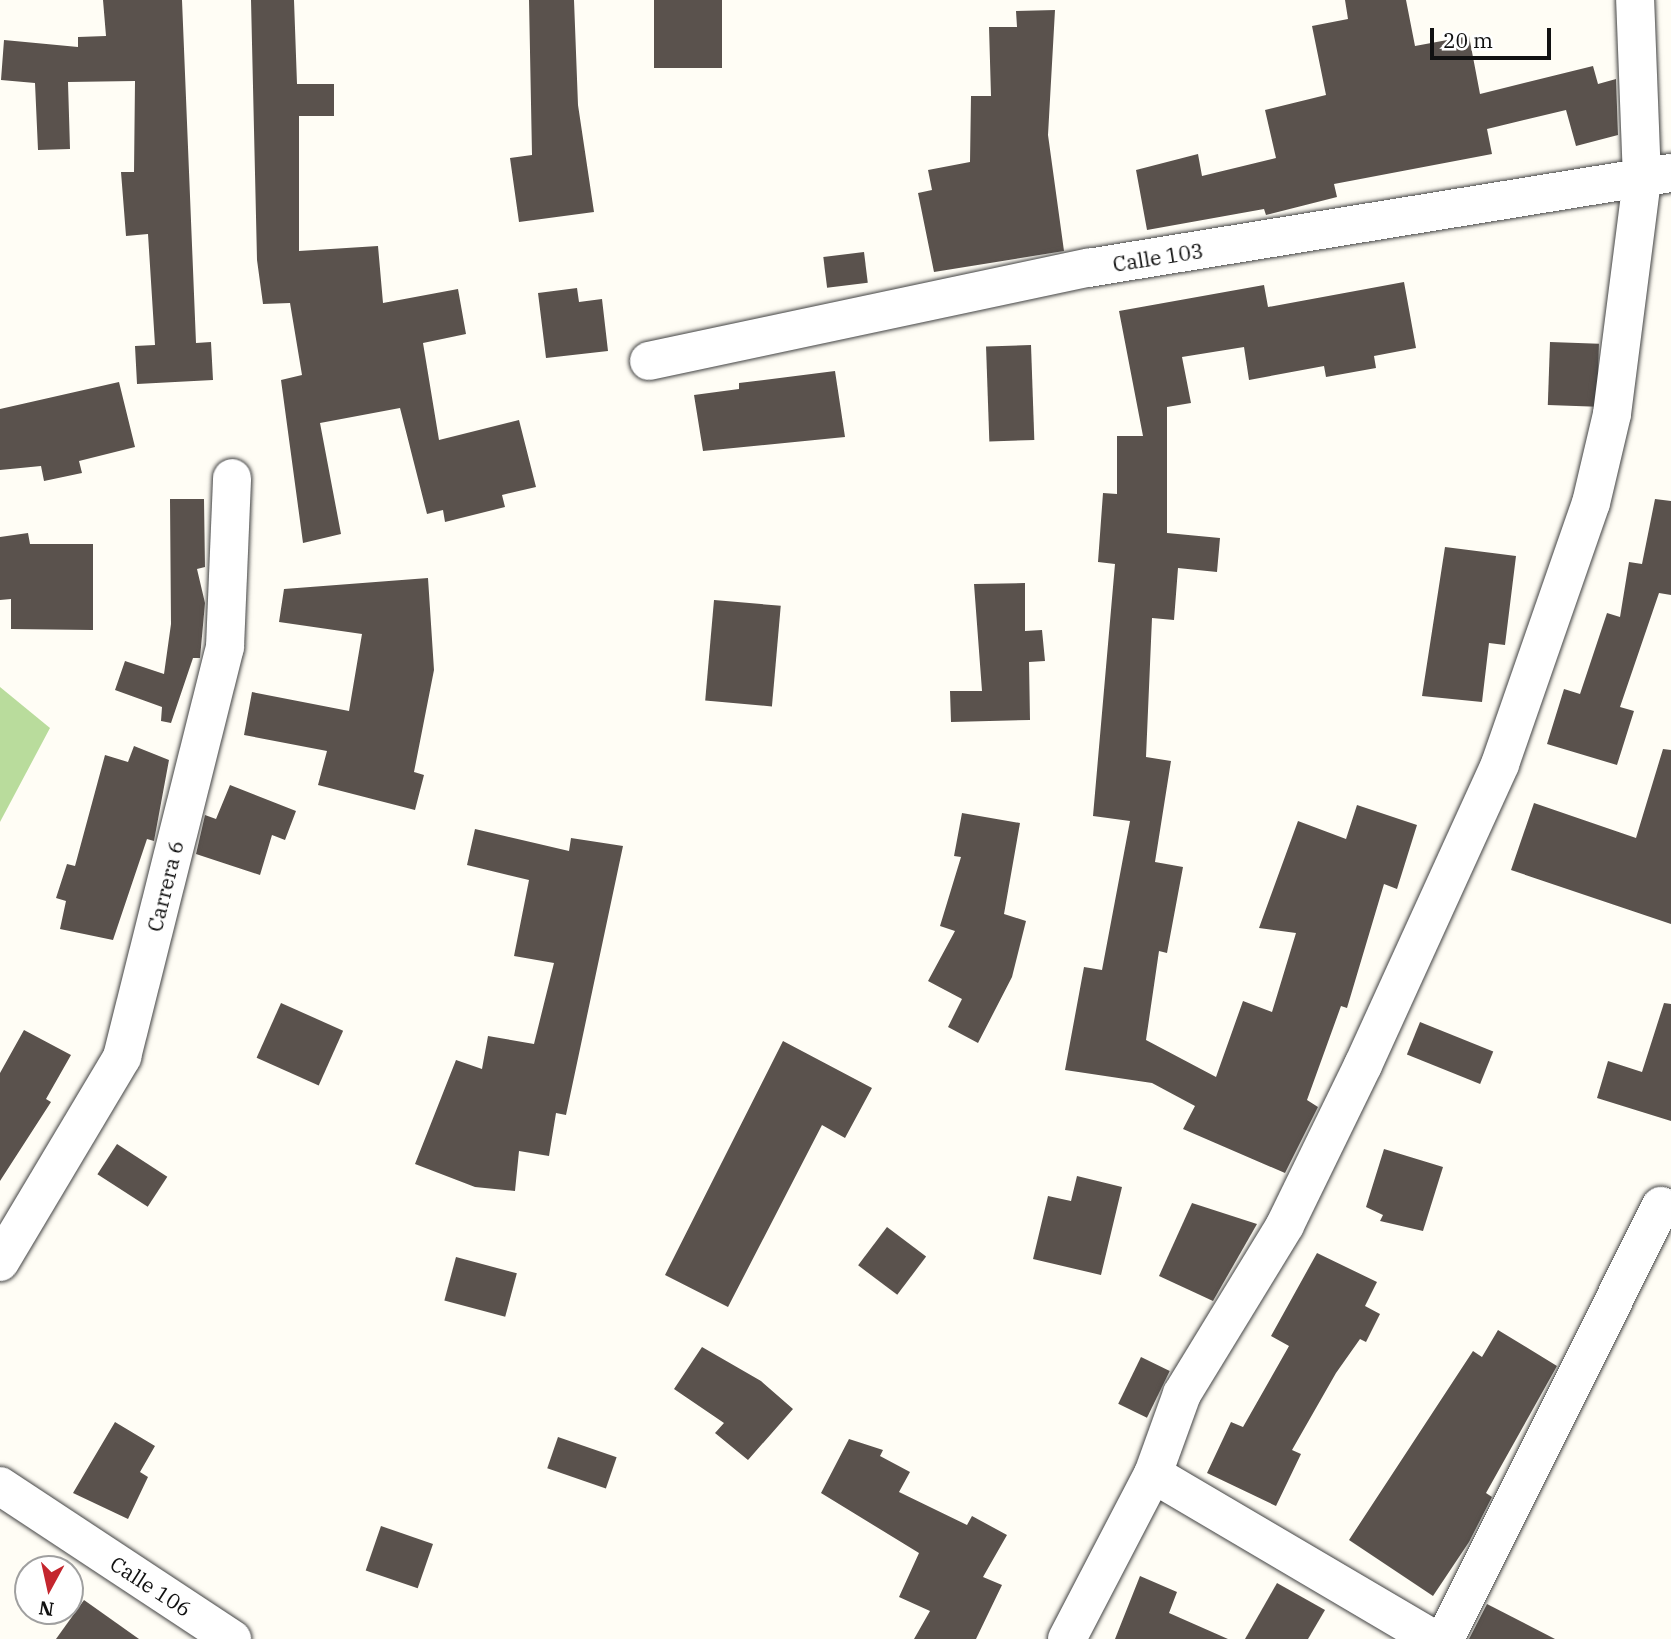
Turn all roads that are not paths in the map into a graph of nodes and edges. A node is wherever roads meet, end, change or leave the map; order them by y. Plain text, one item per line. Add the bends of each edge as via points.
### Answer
1 (1635, 0) edge
2 (1657, 176) edge
3 (649, 361) dead end
4 (232, 478) dead end
5 (1661, 1206) dead end
6 (0, 1262) edge
7 (1153, 1474) junction
8 (0, 1486) edge
9 (232, 1639) edge
10 (1067, 1639) edge
11 (1433, 1639) edge
12 (1445, 1639) edge

1 - 2 street
2 - 3 street, Calle 103 via 1088,268
2 - 7 street via 1591,503 1500,764 1284,1225 1182,1394
4 - 6 street, Carrera 6 via 225,647 122,1057
5 - 12 street
7 - 10 street
7 - 11 street
8 - 9 street, Calle 106

